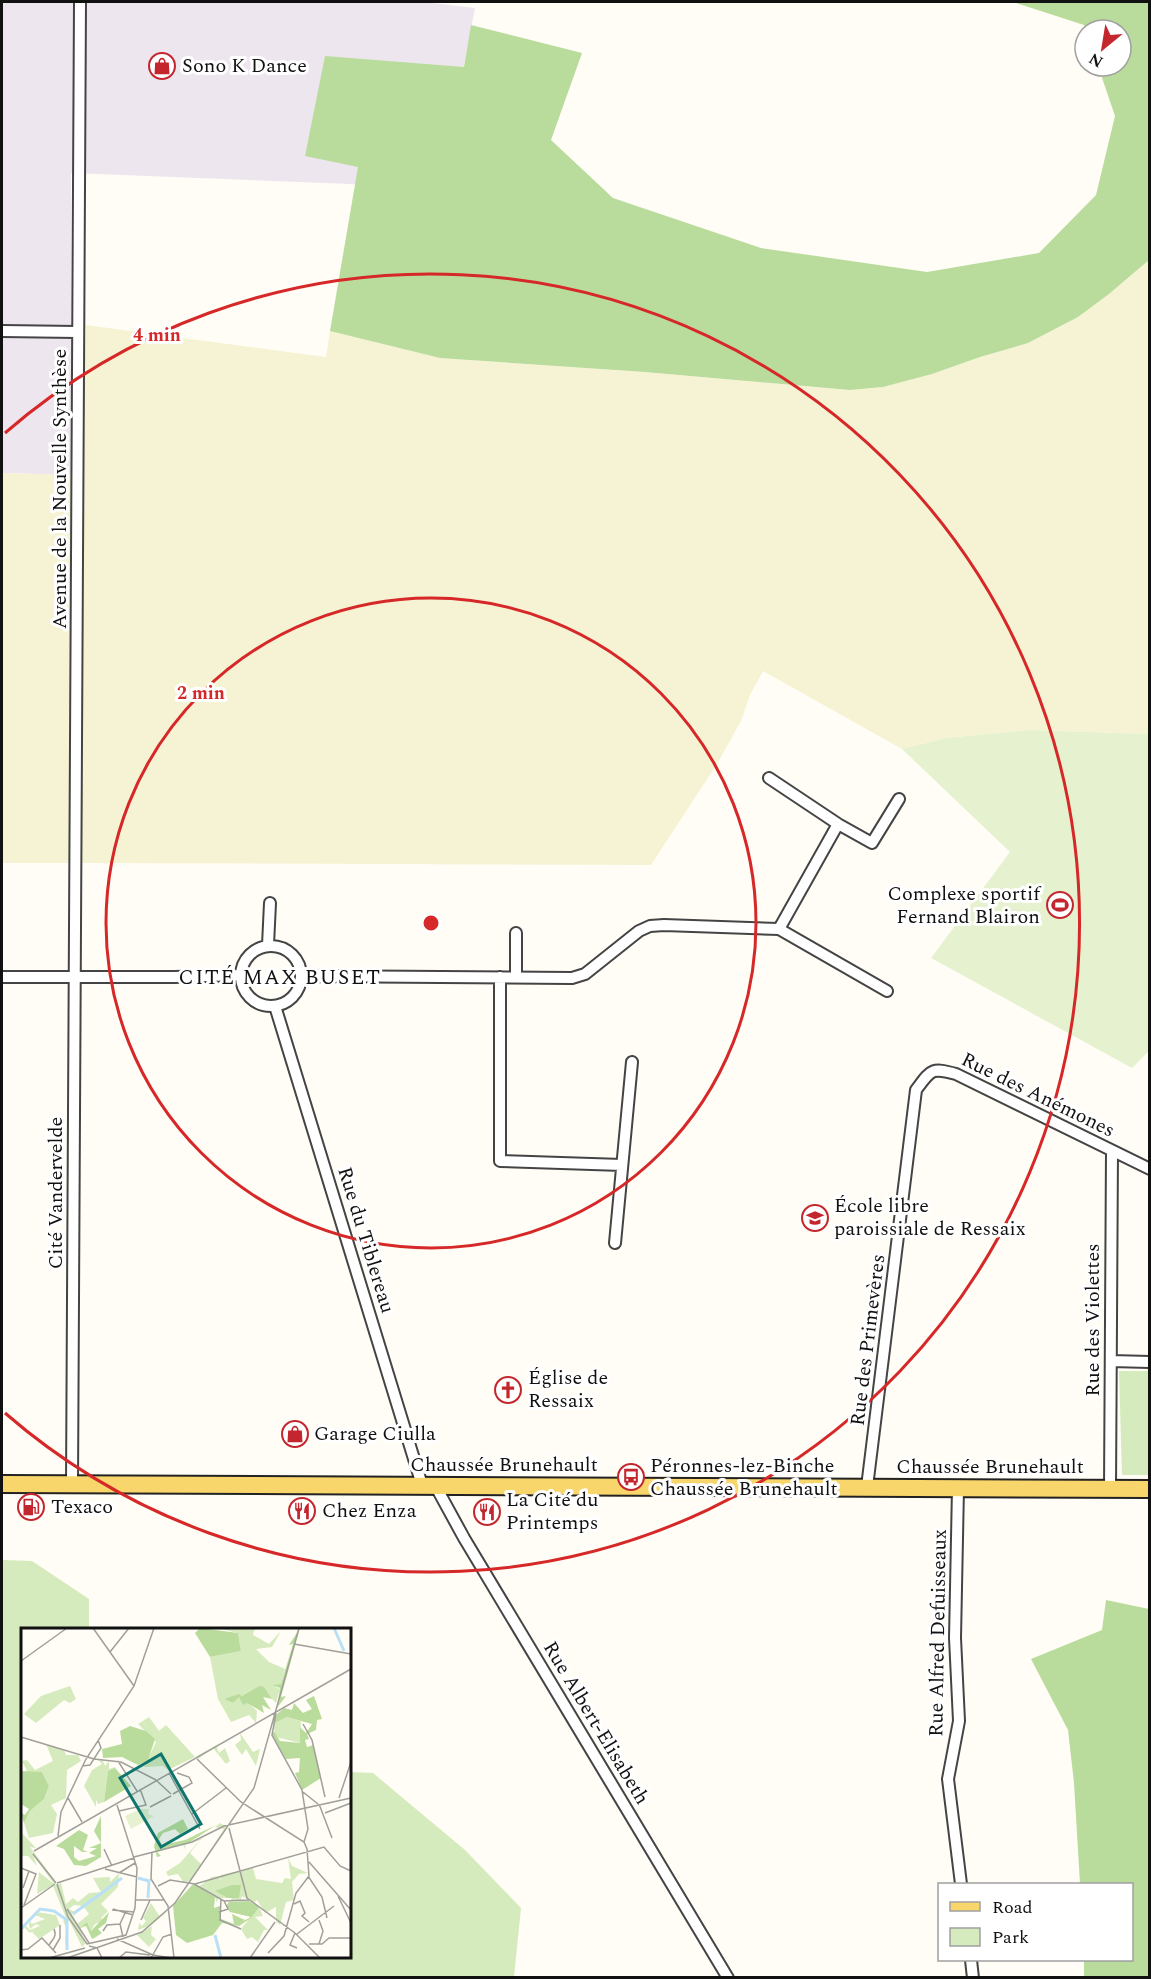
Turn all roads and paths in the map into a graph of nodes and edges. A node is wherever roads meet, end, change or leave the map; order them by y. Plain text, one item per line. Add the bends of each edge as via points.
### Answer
1 (80, 2) edge
2 (2, 331) edge
3 (77, 332) junction
4 (769, 778) dead end
5 (899, 799) dead end
6 (838, 824) junction
7 (270, 903) dead end
8 (780, 929) junction
9 (516, 933) dead end
10 (268, 945) junction
11 (241, 975) junction
12 (302, 976) junction
13 (2, 977) edge
14 (76, 977) junction
15 (500, 977) junction
16 (516, 977) junction
17 (887, 991) dead end
18 (275, 1006) junction
19 (632, 1062) dead end
20 (916, 1090) joint
21 (1112, 1151) junction
22 (622, 1165) junction
23 (1149, 1169) edge
24 (615, 1243) dead end
25 (1111, 1361) junction
26 (1149, 1362) edge
27 (2, 1484) edge
28 (72, 1485) junction
29 (429, 1485) junction
30 (867, 1487) junction
31 (958, 1488) junction
32 (1110, 1489) junction
33 (1149, 1489) edge
34 (961, 1883) edge
35 (971, 1961) edge
36 (728, 1977) edge
37 (973, 1977) edge

1 - 3 street, Avenue de la Nouvelle Synthèse
2 - 3 street
3 - 14 street, Avenue de la Nouvelle Synthèse
4 - 6 street
5 - 6 street via 872,843
6 - 8 street
7 - 10 street
8 - 16 street via 650,926 585,974 572,978
8 - 17 street
9 - 16 street
10 - 11 street via 252,952
10 - 12 street via 279,946 296,957
11 - 14 street
11 - 18 street via 251,998
12 - 15 street
12 - 18 street via 294,996
13 - 14 street
14 - 28 street, Cité Vandervelde
15 - 16 street
15 - 22 street via 500,1161
18 - 29 street, Rue du Tiblereau
19 - 22 street
20 - 21 street, Rue des Anémones via 929,1073 940,1069
20 - 30 street, Rue des Primevères
21 - 23 street, Rue des Anémones
21 - 25 street, Rue des Violettes
22 - 24 street
25 - 26 street
25 - 32 street, Rue des Violettes
27 - 28 main road, Chaussée Brunehault
28 - 29 main road, Chaussée Brunehault
29 - 30 main road, Chaussée Brunehault
29 - 36 street, Rue Albert-Elisabeth
30 - 31 main road, Chaussée Brunehault
31 - 32 main road, Chaussée Brunehault
31 - 34 street, Rue Alfred Defuisseaux via 955,1638 959,1722 948,1779
32 - 33 main road, Chaussée Brunehault
35 - 37 street

